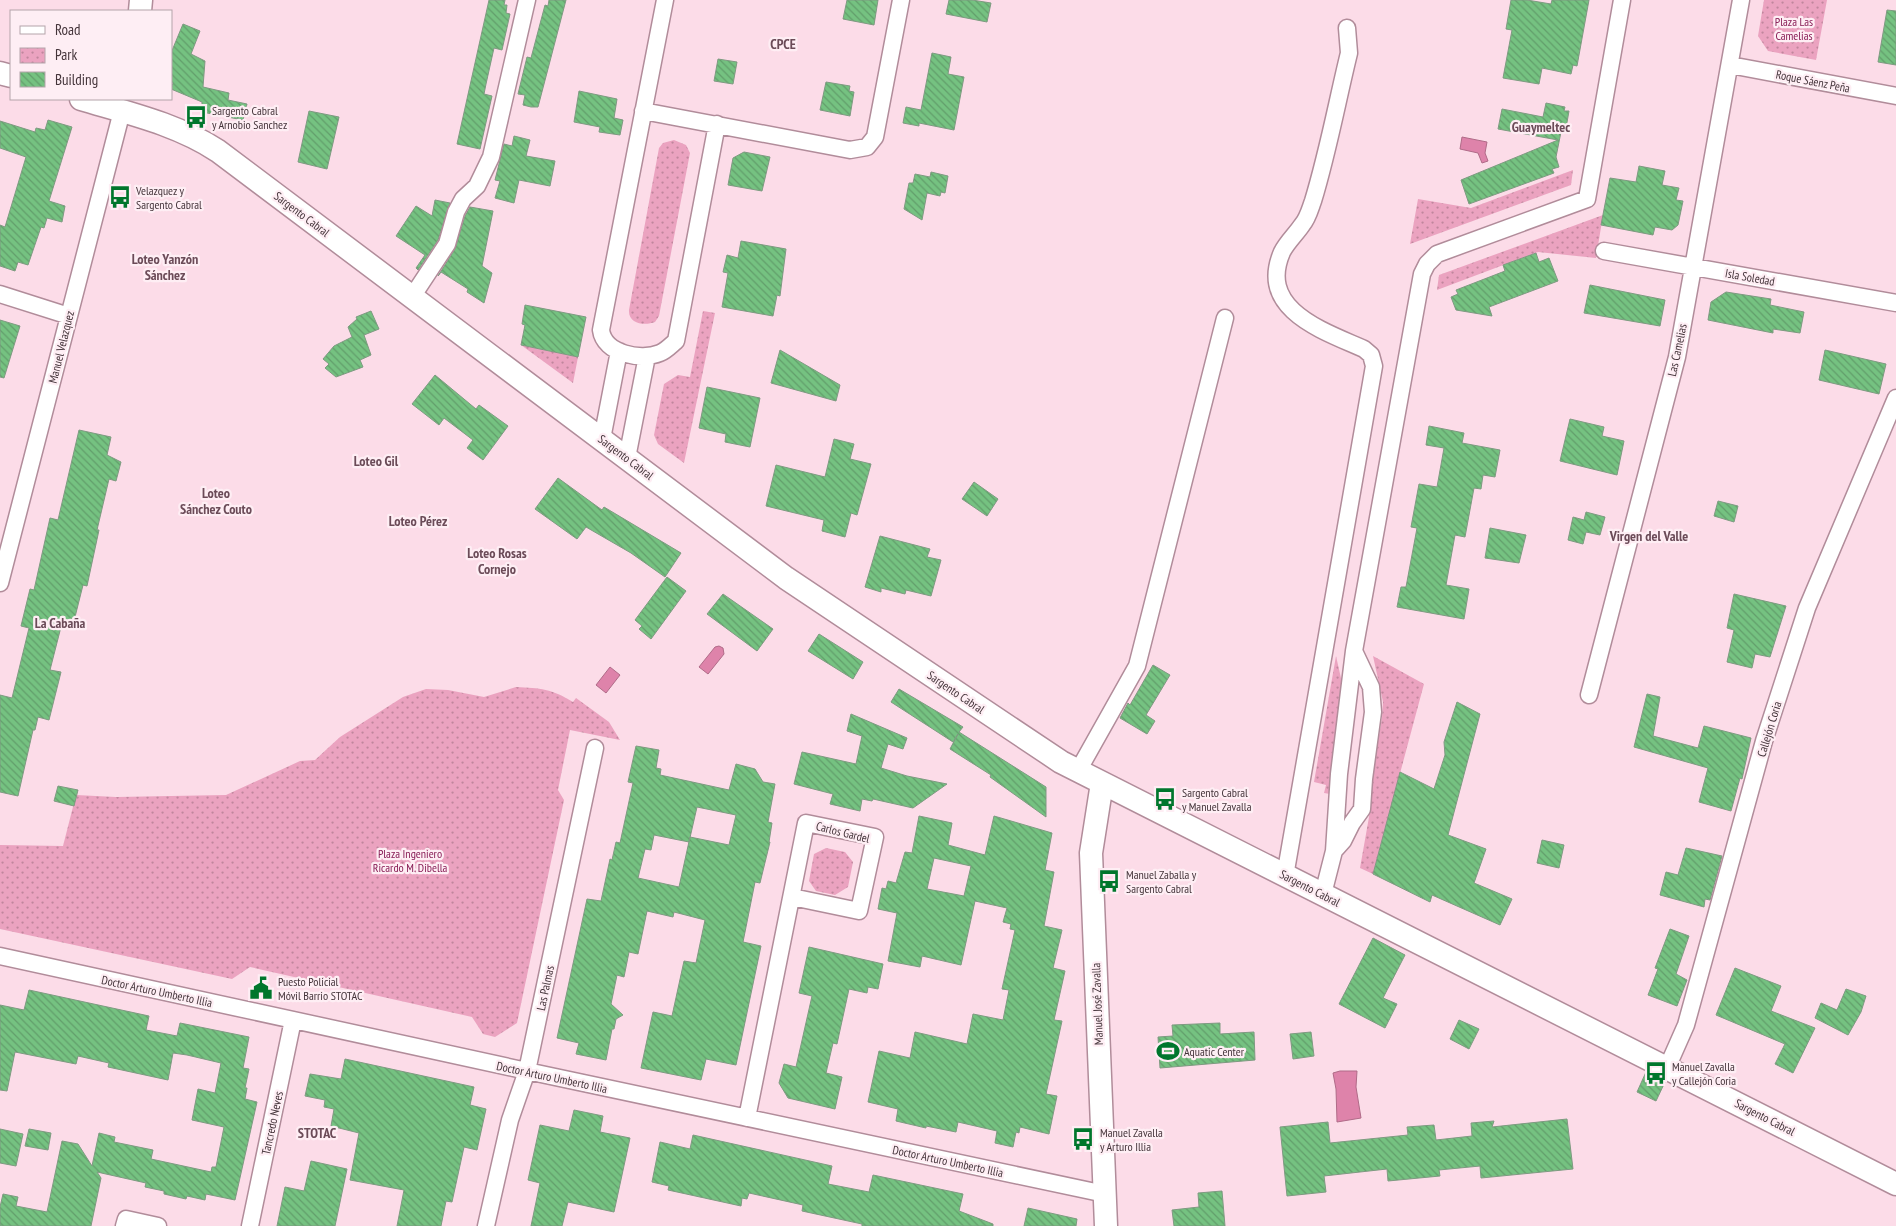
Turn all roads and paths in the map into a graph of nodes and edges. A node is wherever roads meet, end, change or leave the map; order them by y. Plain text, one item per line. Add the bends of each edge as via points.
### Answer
1 (527, 0) edge
2 (664, 0) edge
3 (901, 0) edge
4 (1622, 0) edge
5 (1741, 0) edge
6 (1347, 28) dead end
7 (1730, 65) junction
8 (1896, 96) edge
9 (88, 100) edge
10 (124, 105) edge
11 (643, 111) junction
12 (717, 124) junction
13 (1604, 251) dead end
14 (1694, 267) junction
15 (0, 294) edge
16 (412, 296) junction
17 (1896, 303) edge
18 (69, 316) junction
19 (1225, 318) dead end
20 (619, 351) junction
21 (647, 356) junction
22 (1896, 398) edge
23 (602, 439) junction
24 (627, 458) junction
25 (0, 581) edge
26 (1354, 651) junction
27 (1589, 695) dead end
28 (595, 748) dead end
29 (1078, 770) junction
30 (1102, 783) junction
31 (1334, 851) junction
32 (1286, 876) junction
33 (1323, 894) junction
34 (792, 897) junction
35 (0, 956) edge
36 (293, 1020) junction
37 (1667, 1068) junction
38 (527, 1071) junction
39 (747, 1118) junction
40 (1896, 1184) edge
41 (1105, 1194) junction
42 (124, 1226) edge
43 (158, 1226) edge
44 (250, 1226) edge
45 (486, 1226) edge
46 (1106, 1226) edge

1 - 16 street via 491,157 477,186 463,199 456,212 447,244
2 - 11 street
3 - 12 street via 875,137 867,147 850,150
4 - 26 street via 1587,199 1437,254 1422,274
5 - 7 street, Las Camelias
6 - 32 street via 1349,53 1314,199 1304,223 1282,252 1278,266 1277,281 1289,308 1309,324 1364,349 1371,355 1374,366
7 - 8 street, Roque Sáenz Peña
7 - 14 street, Las Camelias
9 - 10 main road, Sargento Cabral
10 - 16 main road, Sargento Cabral via 204,142
10 - 18 street, Manuel Velazquez
11 - 12 street
11 - 20 street via 601,330 606,342
12 - 21 street via 676,341 661,353
13 - 14 street, Isla Soledad
14 - 17 street, Isla Soledad
14 - 27 street, Las Camelias via 1676,357
15 - 18 street
16 - 23 main road, Sargento Cabral
18 - 25 street, Manuel Velazquez
19 - 29 street via 1137,666
20 - 21 street
20 - 23 street
21 - 24 street
22 - 37 street, Callejón Coria via 1807,608 1764,741 1686,1025
23 - 24 main road, Sargento Cabral
24 - 29 main road, Sargento Cabral via 786,578 1061,762
26 - 31 street via 1339,774
26 - 31 street via 1371,687 1373,712 1362,808
28 - 38 street, Las Palmas
29 - 30 main road, Sargento Cabral
30 - 32 main road, Sargento Cabral
30 - 41 main road, Manuel José Zavalla via 1091,853
31 - 33 street
32 - 33 main road, Sargento Cabral
33 - 37 main road, Sargento Cabral
34 - 34 street, Carlos Gardel via 859,911 875,837 806,823
34 - 39 street, Carlos Gardel
35 - 36 street, Doctor Arturo Umberto Illia
36 - 38 street, Doctor Arturo Umberto Illia
36 - 44 street, Tancredo Neves
37 - 40 main road, Sargento Cabral
38 - 39 street, Doctor Arturo Umberto Illia
38 - 45 street, Las Palmas via 510,1120
39 - 41 street, Doctor Arturo Umberto Illia
41 - 46 main road, Manuel José Zavalla
42 - 43 street via 126,1219

